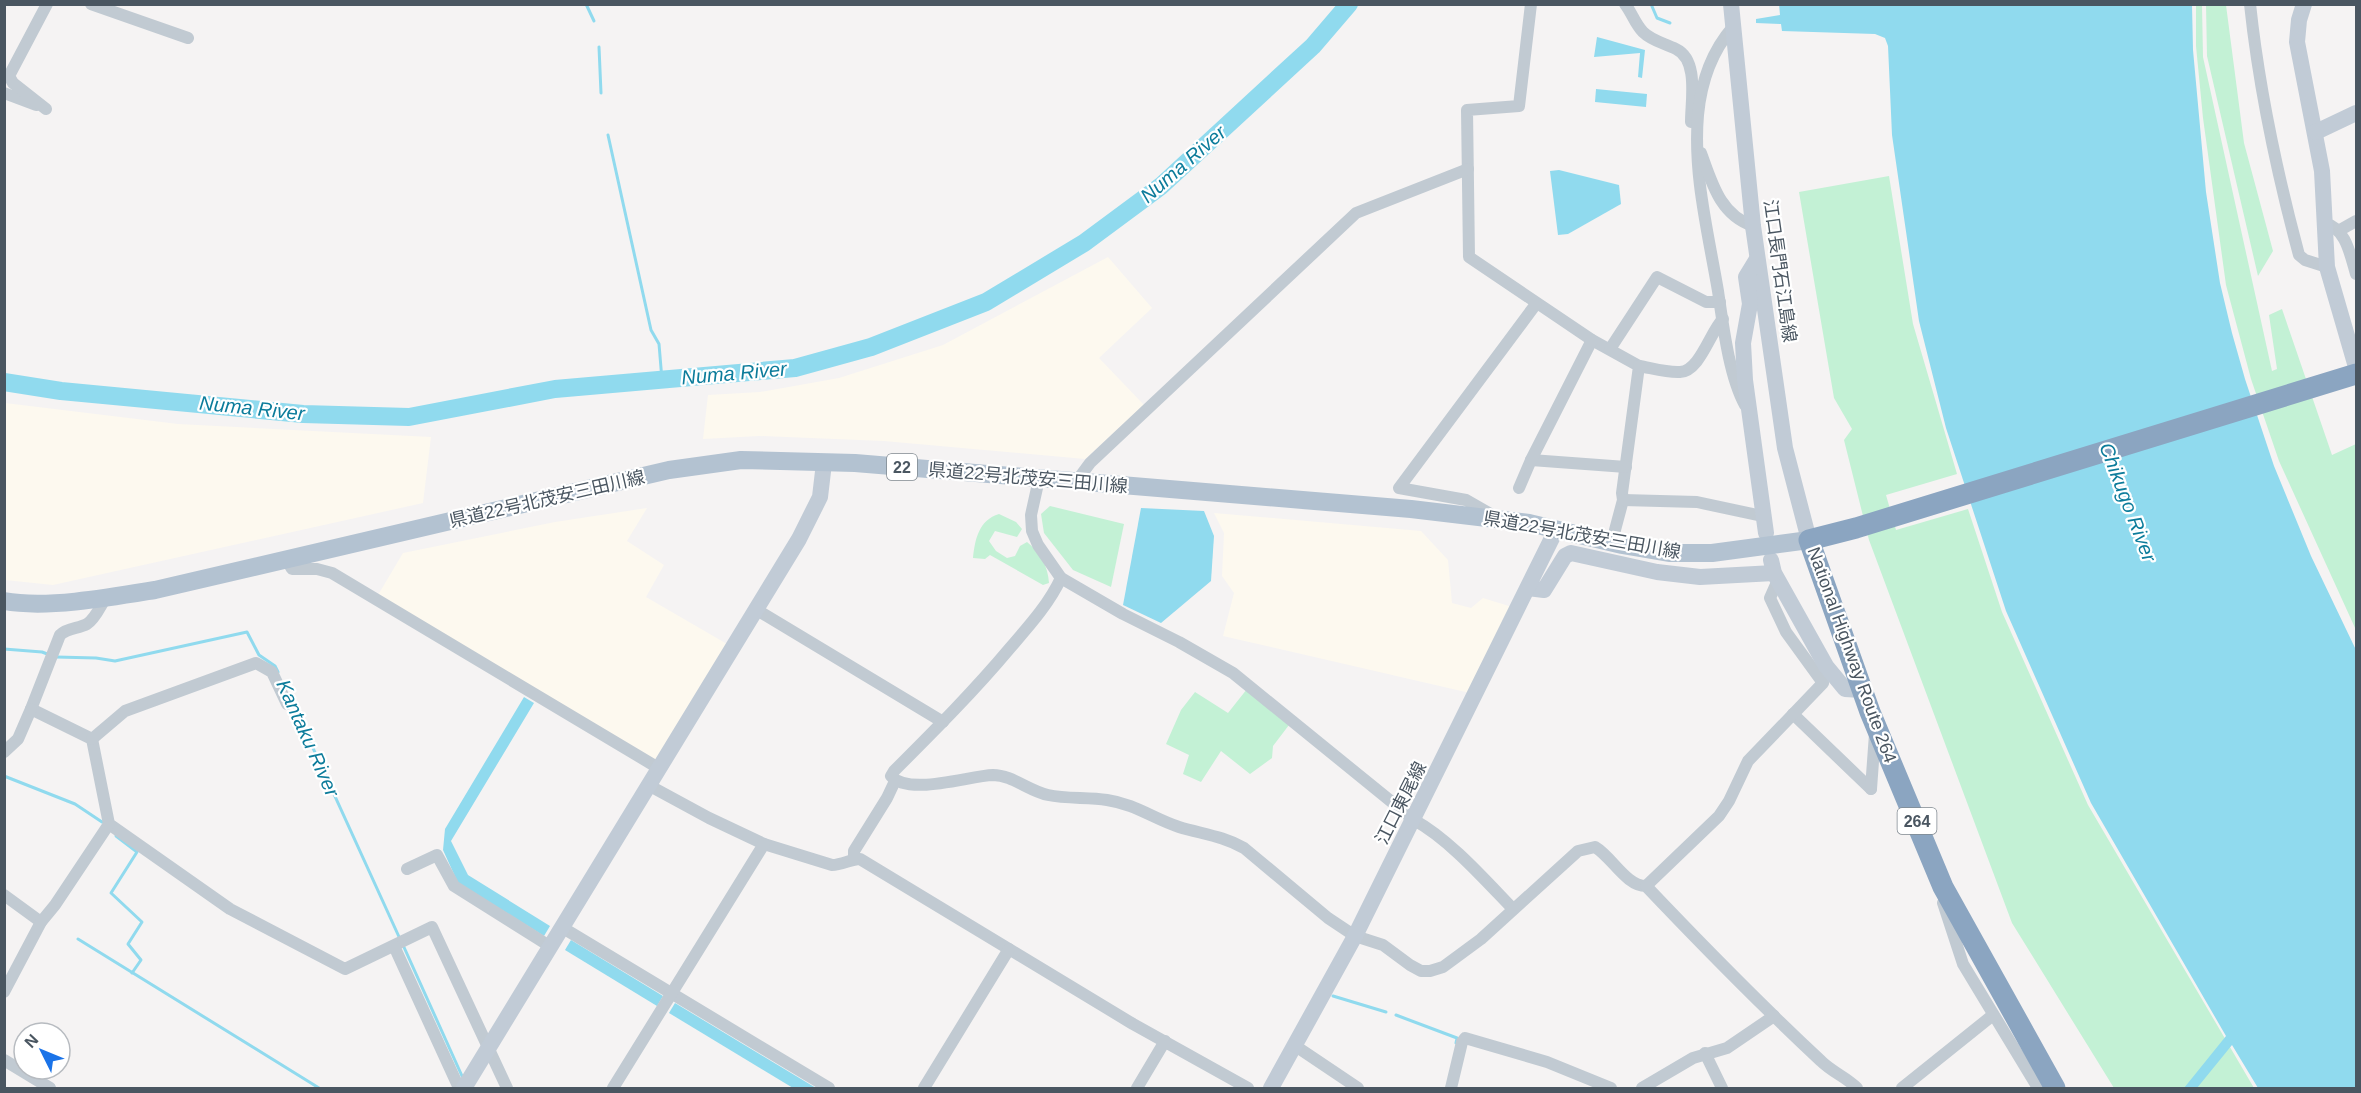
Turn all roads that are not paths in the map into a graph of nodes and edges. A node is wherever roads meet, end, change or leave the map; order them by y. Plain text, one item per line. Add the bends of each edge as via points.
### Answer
1 (47, 4) edge
2 (91, 4) edge
3 (1531, 4) edge
4 (1625, 4) edge
5 (2250, 4) edge
6 (2304, 4) edge
7 (1732, 6) edge
8 (1733, 27) junction
9 (188, 38) dead end
10 (4, 93) edge
11 (2356, 113) edge
12 (2316, 132) junction
13 (1698, 145) junction
14 (1467, 169) junction
15 (2356, 221) edge
16 (2324, 223) junction
17 (1753, 226) junction
18 (2340, 230) junction
19 (1758, 259) junction
20 (2327, 267) junction
21 (2356, 274) edge
22 (1720, 302) junction
23 (1536, 304) junction
24 (1722, 319) junction
25 (1592, 340) junction
26 (1610, 349) junction
27 (1639, 366) junction
28 (2356, 367) edge
29 (2356, 374) edge
30 (1750, 413) junction
31 (1531, 460) junction
32 (824, 463) junction
33 (1626, 467) junction
34 (1039, 479) junction
35 (1076, 482) junction
36 (1519, 488) dead end
37 (1623, 500) junction
38 (1762, 516) junction
39 (1500, 520) junction
40 (1556, 530) junction
41 (1615, 530) dead end
42 (1766, 533) dead end
43 (1809, 540) junction
44 (286, 559) junction
45 (1774, 571) junction
46 (1061, 578) junction
47 (1528, 588) junction
48 (105, 599) junction
49 (4, 601) edge
50 (757, 609) junction
51 (1862, 690) junction
52 (287, 704) dead end
53 (31, 709) junction
54 (1793, 714) junction
55 (943, 722) junction
56 (1876, 726) junction
57 (92, 739) junction
58 (4, 752) edge
59 (660, 769) junction
60 (895, 781) junction
61 (650, 786) junction
62 (1414, 820) junction
63 (109, 824) junction
64 (764, 844) junction
65 (854, 859) junction
66 (407, 869) dead end
67 (1646, 886) junction
68 (1943, 887) junction
69 (4, 895) edge
70 (1514, 909) junction
71 (41, 922) junction
72 (563, 928) junction
73 (1355, 936) junction
74 (399, 944) junction
75 (551, 947) junction
76 (1009, 949) junction
77 (4, 992) edge
78 (672, 994) junction
79 (1993, 1014) junction
80 (1774, 1016) junction
81 (1165, 1041) junction
82 (1294, 1045) junction
83 (489, 1049) junction
84 (1705, 1053) junction
85 (4, 1060) edge
86 (615, 1088) edge
87 (2042, 1088) edge
88 (50, 1089) edge
89 (459, 1089) edge
90 (464, 1089) edge
91 (507, 1089) edge
92 (829, 1089) edge
93 (924, 1089) edge
94 (1137, 1089) edge
95 (1248, 1089) edge
96 (1270, 1089) edge
97 (1358, 1089) edge
98 (1451, 1089) edge
99 (1611, 1089) edge
100 (1642, 1089) edge
101 (1722, 1089) edge
102 (1857, 1089) edge
103 (1902, 1089) edge

1 - 10 street via 9,76 45,109
2 - 9 street
3 - 14 street via 1519,106 1467,110
4 - 13 street via 1644,33 1687,58 1691,69 1691,121
5 - 20 street via 2269,127 2299,255
6 - 12 street via 2297,42
7 - 8 street, 江口長門石江島線
8 - 13 street via 1709,63 1698,113
8 - 17 street, 江口長門石江島線
11 - 12 street
12 - 16 street
13 - 17 street via 1721,203 1740,222
13 - 22 street via 1697,162
14 - 23 street via 1469,257
14 - 35 street via 1356,213 1090,463
15 - 18 street
16 - 18 street
16 - 20 street
17 - 19 street, 江口長門石江島線
18 - 21 street
19 - 30 street via 1746,277 1750,304 1743,343
19 - 43 street, 江口長門石江島線 via 1785,448
20 - 28 street
22 - 24 street
22 - 26 street via 1706,302 1657,277
23 - 25 street
23 - 39 street via 1399,488 1466,500
24 - 27 street via 1690,369 1681,372
24 - 30 street via 1738,392
25 - 26 street
25 - 31 street
26 - 27 street
27 - 33 street
29 - 43 highway, National Highway Route 264
30 - 38 street
31 - 33 street
31 - 36 street
32 - 34 main road, 県道22号北茂安三田川線 / 22
32 - 44 main road, 県道22号北茂安三田川線 / 22 via 741,460 669,470
32 - 50 street via 820,498
33 - 37 street
34 - 35 main road, 県道22号北茂安三田川線 / 22
34 - 46 street via 1031,515 1032,531
35 - 39 main road, 県道22号北茂安三田川線 / 22 via 1411,509
37 - 38 street via 1697,502
37 - 41 street
38 - 42 street
39 - 40 main road, 県道22号北茂安三田川線 / 22
40 - 43 main road, 県道22号北茂安三田川線 / 22 via 1669,553 1712,553
40 - 47 street, 江口東尾線
43 - 51 highway, National Highway Route 264 / 264
44 - 48 main road, 県道22号北茂安三田川線 / 22
44 - 59 street via 292,569 317,569 351,583
45 - 47 street via 1700,577 1658,572 1608,556 1567,554 1544,590
45 - 51 street via 1826,666 1845,689
45 - 54 street via 1770,598 1786,632 1823,683
46 - 55 street via 1029,625
46 - 62 street via 1233,674
47 - 62 street, 江口東尾線
48 - 49 main road, 県道22号北茂安三田川線 / 22
48 - 53 street via 92,620 60,635
50 - 55 street
50 - 59 street
51 - 56 highway, National Highway Route 264 / 264
52 - 57 street via 272,672 256,663 125,711
53 - 57 street
53 - 58 street via 18,739
54 - 56 street via 1871,789
54 - 67 street via 1748,761 1719,816
55 - 60 street via 894,771 891,776
56 - 68 highway, National Highway Route 264 / 264
57 - 63 street
59 - 61 street
60 - 65 street via 854,851
60 - 73 street via 919,785 994,775 1052,796 1108,800 1139,807 1177,826 1229,839
61 - 64 street
61 - 72 street
62 - 70 street via 1475,870
62 - 73 street, 江口東尾線
63 - 71 street
63 - 74 street via 230,909 345,969
64 - 65 street via 832,865
64 - 78 street
65 - 76 street via 860,859
66 - 75 street via 437,855 454,886
67 - 70 street via 1632,881 1601,850 1589,847 1578,851
67 - 80 street
68 - 79 street via 1943,902 1963,964
68 - 87 highway, National Highway Route 264 / 264
69 - 71 street
70 - 73 street via 1481,939 1443,967 1430,971 1420,971 1383,945
71 - 77 street
72 - 75 street
72 - 78 street
73 - 82 street, 江口東尾線
74 - 83 street via 432,927
74 - 89 street
75 - 83 street
76 - 81 street
76 - 93 street
78 - 86 street
78 - 92 street
79 - 87 street
79 - 103 street
80 - 84 street via 1727,1048
80 - 102 street via 1823,1064
81 - 94 street
81 - 95 street
82 - 96 street, 江口東尾線
82 - 97 street
83 - 90 street
83 - 91 street
84 - 100 street
84 - 101 street
85 - 88 street
98 - 99 street via 1465,1038 1547,1062

